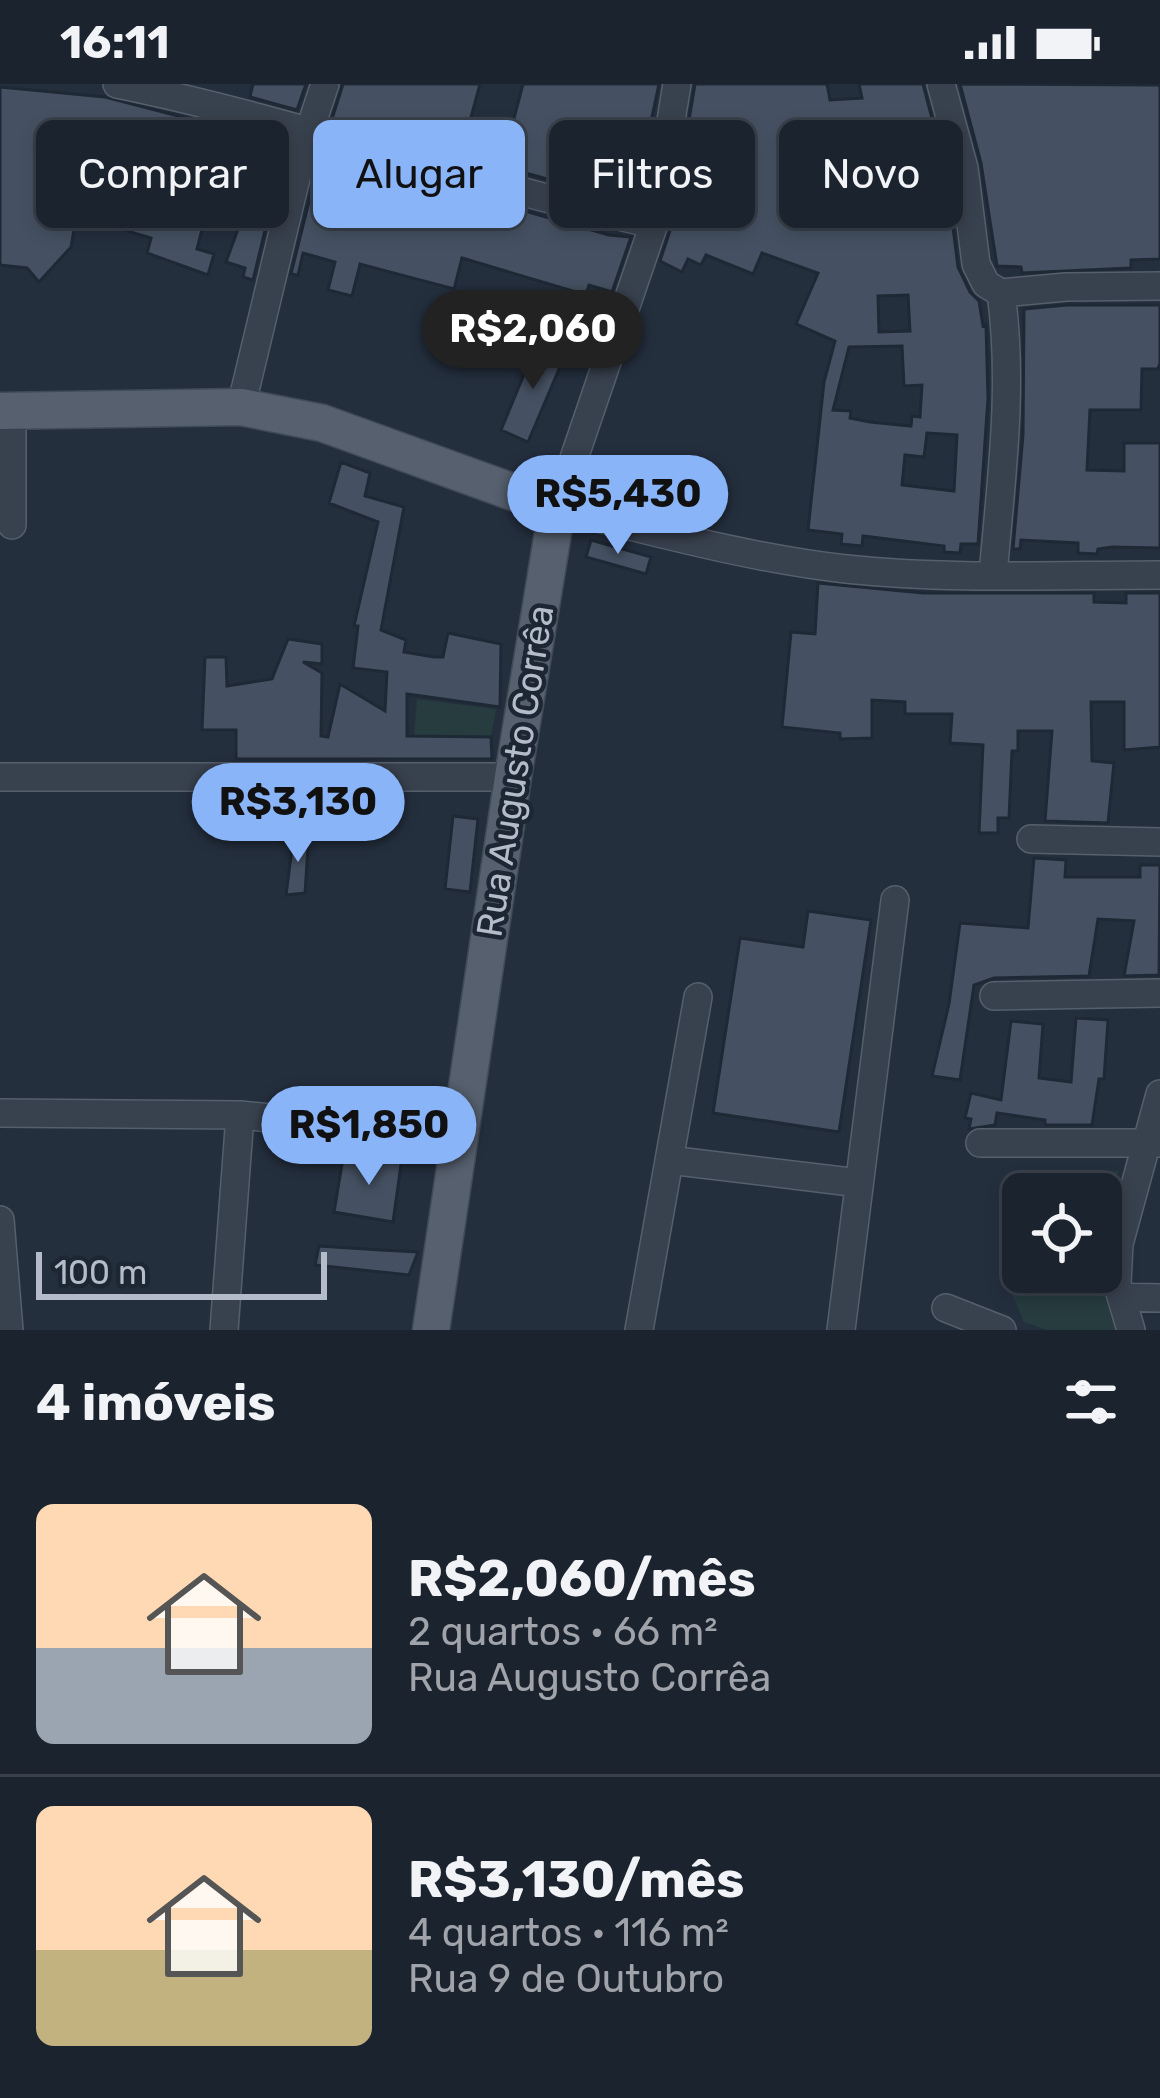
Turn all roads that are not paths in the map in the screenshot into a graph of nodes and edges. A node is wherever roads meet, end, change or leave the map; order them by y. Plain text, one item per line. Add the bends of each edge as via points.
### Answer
1 (117, 84) edge
2 (326, 84) edge
3 (677, 84) edge
4 (941, 84) edge
5 (671, 120) edge
6 (309, 130) junction
7 (549, 198) edge
8 (653, 228) edge
9 (1160, 286) edge
10 (1001, 293) junction
11 (241, 407) junction
12 (6, 411) edge
13 (557, 508) junction
14 (13, 525) dead end
15 (993, 575) junction
16 (1160, 575) edge
17 (512, 776) junction
18 (0, 777) edge
19 (1031, 839) dead end
20 (1160, 842) edge
21 (895, 900) dead end
22 (1160, 993) edge
23 (994, 996) dead end
24 (698, 997) dead end
25 (1160, 1094) edge
26 (0, 1113) edge
27 (240, 1115) junction
28 (458, 1136) junction
29 (980, 1143) dead end
30 (1155, 1143) edge
31 (669, 1160) junction
32 (859, 1183) junction
33 (0, 1220) edge
34 (1121, 1297) junction
35 (1160, 1298) edge
36 (946, 1308) dead end
37 (9, 1330) edge
38 (224, 1330) edge
39 (431, 1330) edge
40 (639, 1330) edge
41 (841, 1330) edge
42 (1002, 1330) edge
43 (1131, 1330) edge

1 - 6 street
2 - 6 street
3 - 5 street, Rua Augusto Corrêa
4 - 10 street via 964,168 976,264
6 - 7 street
6 - 11 street
8 - 13 street, Rua Augusto Corrêa
9 - 10 street
10 - 15 street via 1010,372
11 - 12 main road
11 - 13 main road via 322,423
12 - 14 street
13 - 15 street via 807,563
13 - 17 main road, Rua Augusto Corrêa
15 - 16 street
17 - 18 street
17 - 28 main road, Rua Augusto Corrêa
19 - 20 street
21 - 32 street
22 - 23 street
24 - 31 street
25 - 30 street
26 - 27 street
27 - 28 street
27 - 38 street
28 - 39 main road, Rua Augusto Corrêa
29 - 30 street
30 - 34 street via 1129,1198 1119,1244
31 - 32 street
31 - 40 street
32 - 41 street
33 - 37 street
34 - 35 street
34 - 43 street
36 - 42 street

